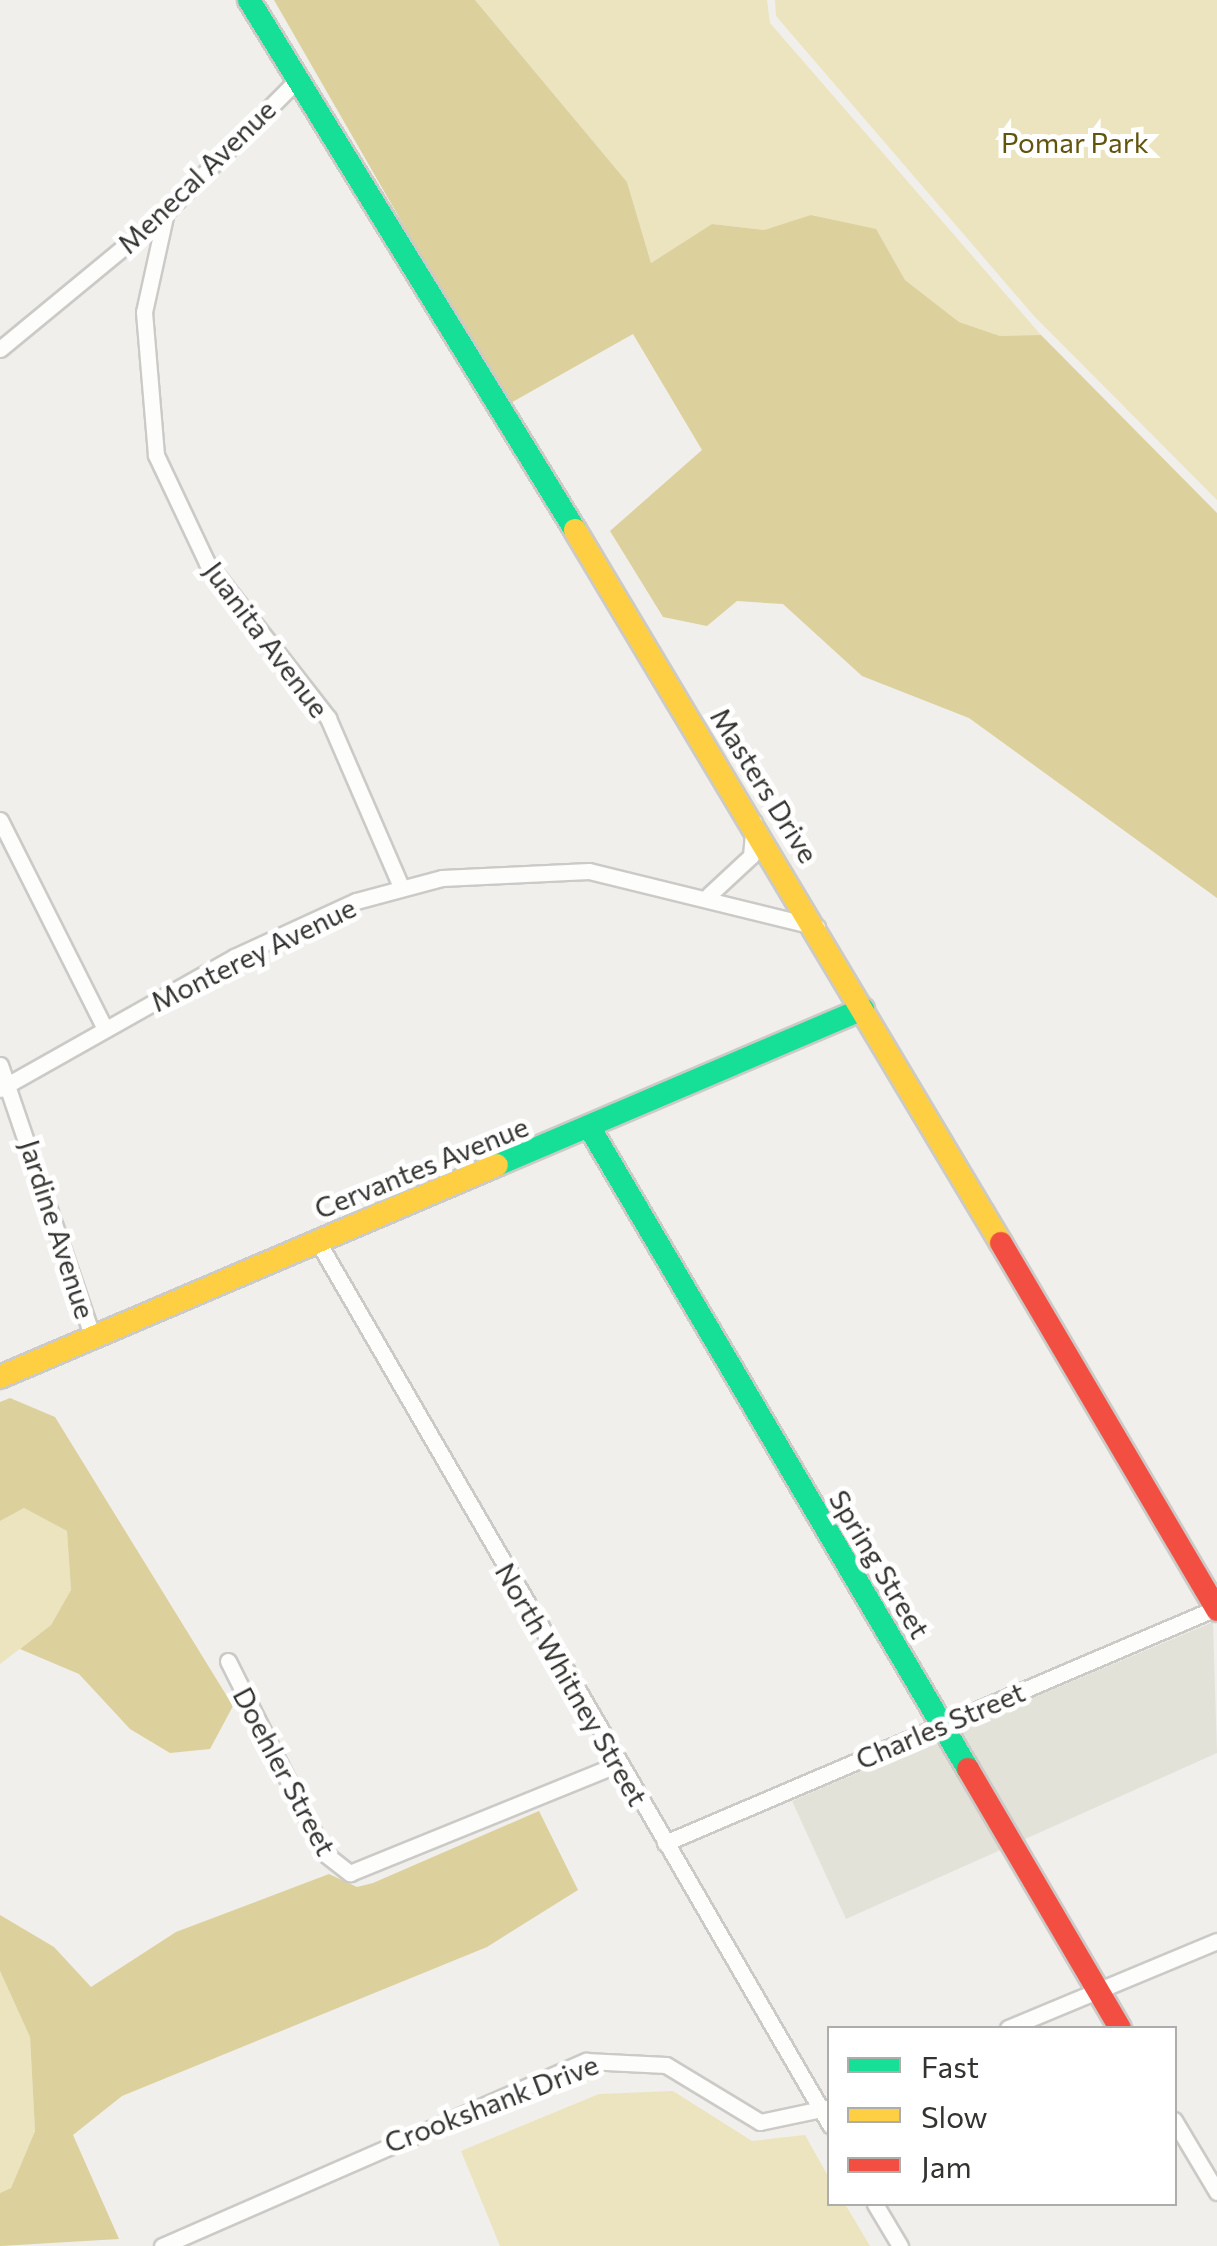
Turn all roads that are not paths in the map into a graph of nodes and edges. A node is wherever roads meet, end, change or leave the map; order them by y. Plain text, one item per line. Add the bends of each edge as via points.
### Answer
1 (250, 0) edge
2 (298, 79) junction
3 (166, 212) junction
4 (0, 349) edge
5 (0, 820) edge
6 (754, 822) junction
7 (401, 887) junction
8 (708, 895) junction
9 (817, 927) junction
10 (864, 1009) junction
11 (105, 1029) junction
12 (0, 1065) edge
13 (5, 1086) edge
14 (591, 1130) junction
15 (318, 1242) junction
16 (92, 1338) junction
17 (0, 1377) edge
18 (1216, 1609) edge
19 (228, 1660) dead end
20 (942, 1724) junction
21 (619, 1764) junction
22 (665, 1843) junction
23 (1217, 1941) edge
24 (1098, 1992) junction
25 (1013, 2026) edge
26 (1119, 2026) edge
27 (825, 2108) edge
28 (1177, 2125) edge
29 (1217, 2192) edge
30 (877, 2206) edge
31 (162, 2246) edge
32 (900, 2246) edge

1 - 2 street, Masters Drive
2 - 3 street, Menecal Avenue
2 - 6 street, Masters Drive
3 - 4 street, Menecal Avenue
3 - 7 street, Juanita Avenue via 144,312 156,454 207,563 328,718
5 - 11 street
6 - 8 street via 751,856
6 - 9 street, Masters Drive
7 - 8 street, Monterey Avenue via 533,869
7 - 11 street, Monterey Avenue via 234,957
8 - 9 street, Monterey Avenue
9 - 10 street, Masters Drive
10 - 14 street, Cervantes Avenue
10 - 18 street, Masters Drive
11 - 13 street, Monterey Avenue
12 - 13 street, Jardine Avenue
13 - 16 street, Jardine Avenue
14 - 15 street, Cervantes Avenue
14 - 20 street, Spring Street
15 - 16 street, Cervantes Avenue
15 - 21 street, North Whitney Street
16 - 17 street, Cervantes Avenue
18 - 20 street, Charles Street
19 - 21 street, Doehler Street via 324,1853 350,1873
20 - 22 street, Charles Street
20 - 24 street, Spring Street
21 - 22 street, North Whitney Street
22 - 27 street, North Whitney Street
23 - 24 street
24 - 25 street
24 - 26 street, Spring Street
27 - 31 street, Crookshank Drive via 760,2122 666,2065 586,2061
28 - 29 street
30 - 32 street

